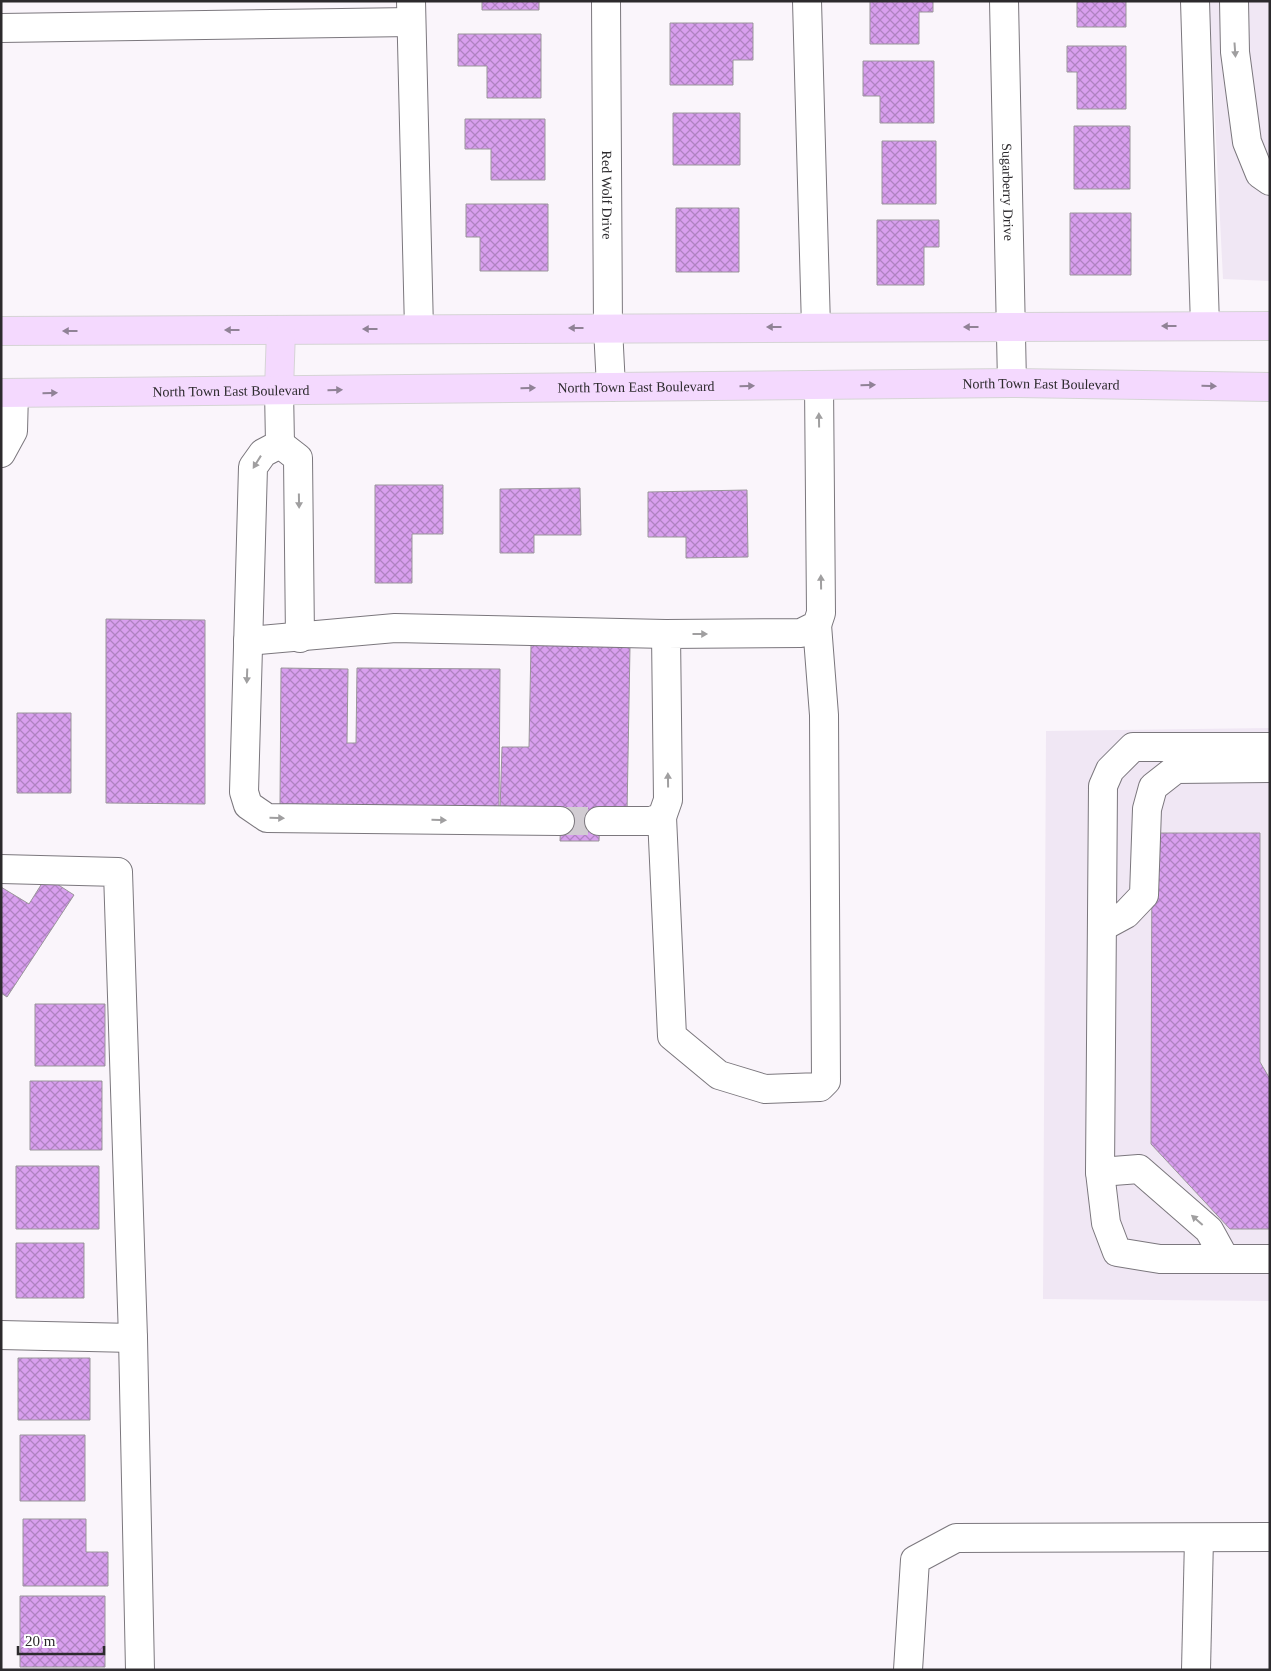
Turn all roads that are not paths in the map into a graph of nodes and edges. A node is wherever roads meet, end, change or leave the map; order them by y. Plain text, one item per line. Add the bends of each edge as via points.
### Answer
1 (606, 1) edge
2 (808, 1) edge
3 (1004, 1) edge
4 (1195, 1) edge
5 (1234, 1) edge
6 (411, 12) edge
7 (1, 28) edge
8 (1270, 181) edge
9 (1205, 326) junction
10 (1270, 326) edge
11 (816, 327) junction
12 (1012, 327) junction
13 (608, 328) junction
14 (419, 329) junction
15 (281, 330) junction
16 (1, 332) edge
17 (1012, 383) junction
18 (819, 385) junction
19 (611, 387) junction
20 (1270, 387) edge
21 (279, 390) junction
22 (8, 393) edge
23 (280, 444) junction
24 (1, 453) edge
25 (817, 625) junction
26 (666, 634) junction
27 (300, 638) junction
28 (248, 641) junction
29 (1270, 747) edge
30 (1270, 768) edge
31 (662, 817) junction
32 (560, 821) tunnel mouth
33 (599, 822) tunnel mouth
34 (1, 869) edge
35 (1102, 927) junction
36 (1100, 1172) junction
37 (1225, 1259) junction
38 (1270, 1259) edge
39 (1, 1335) edge
40 (133, 1338) junction
41 (1270, 1537) edge
42 (1199, 1538) junction
43 (140, 1670) edge
44 (908, 1670) edge
45 (1196, 1670) edge

1 - 13 street, Red Wolf Drive
2 - 11 street
3 - 12 street, Sugarberry Drive
4 - 9 street
5 -> 8 street via 1235,52 1247,142 1260,174
6 - 7 street
6 - 14 street
9 - 10 main road
9 -> 12 main road
12 -> 11 main road
11 -> 13 main road
12 - 17 street, Sugarberry Drive
13 -> 14 main road
13 - 19 street, Red Wolf Drive
14 -> 15 main road
15 -> 16 main road
15 - 21 main road
18 -> 17 main road, North Town East Boulevard
17 -> 20 main road, North Town East Boulevard
19 -> 18 main road, North Town East Boulevard
25 -> 18 street via 822,613
21 -> 19 main road, North Town East Boulevard
22 -> 21 main road, North Town East Boulevard
21 - 23 street
22 - 24 street via 13,431
23 -> 27 street via 298,458
23 -> 28 street via 263,453 253,466
26 -> 25 street via 801,633
25 - 31 street via 824,725 826,1081 820,1087 765,1089 719,1075 672,1036
26 - 27 street via 395,628
31 -> 26 street via 668,800
27 - 28 street
28 -> 32 street via 244,792 248,805 267,818
29 - 35 street via 1133,747 1110,770 1103,786
30 - 35 street via 1176,769 1153,787 1147,809 1144,895 1126,914
31 - 33 street via 651,822
34 - 40 street via 118,872
35 - 36 street
37 -> 36 street via 1210,1230 1139,1169
36 - 37 street via 1106,1223 1117,1252 1160,1259
37 - 38 street
39 - 40 street
40 - 43 street
41 - 42 street
42 - 44 street via 956,1538 915,1560
42 - 45 street

